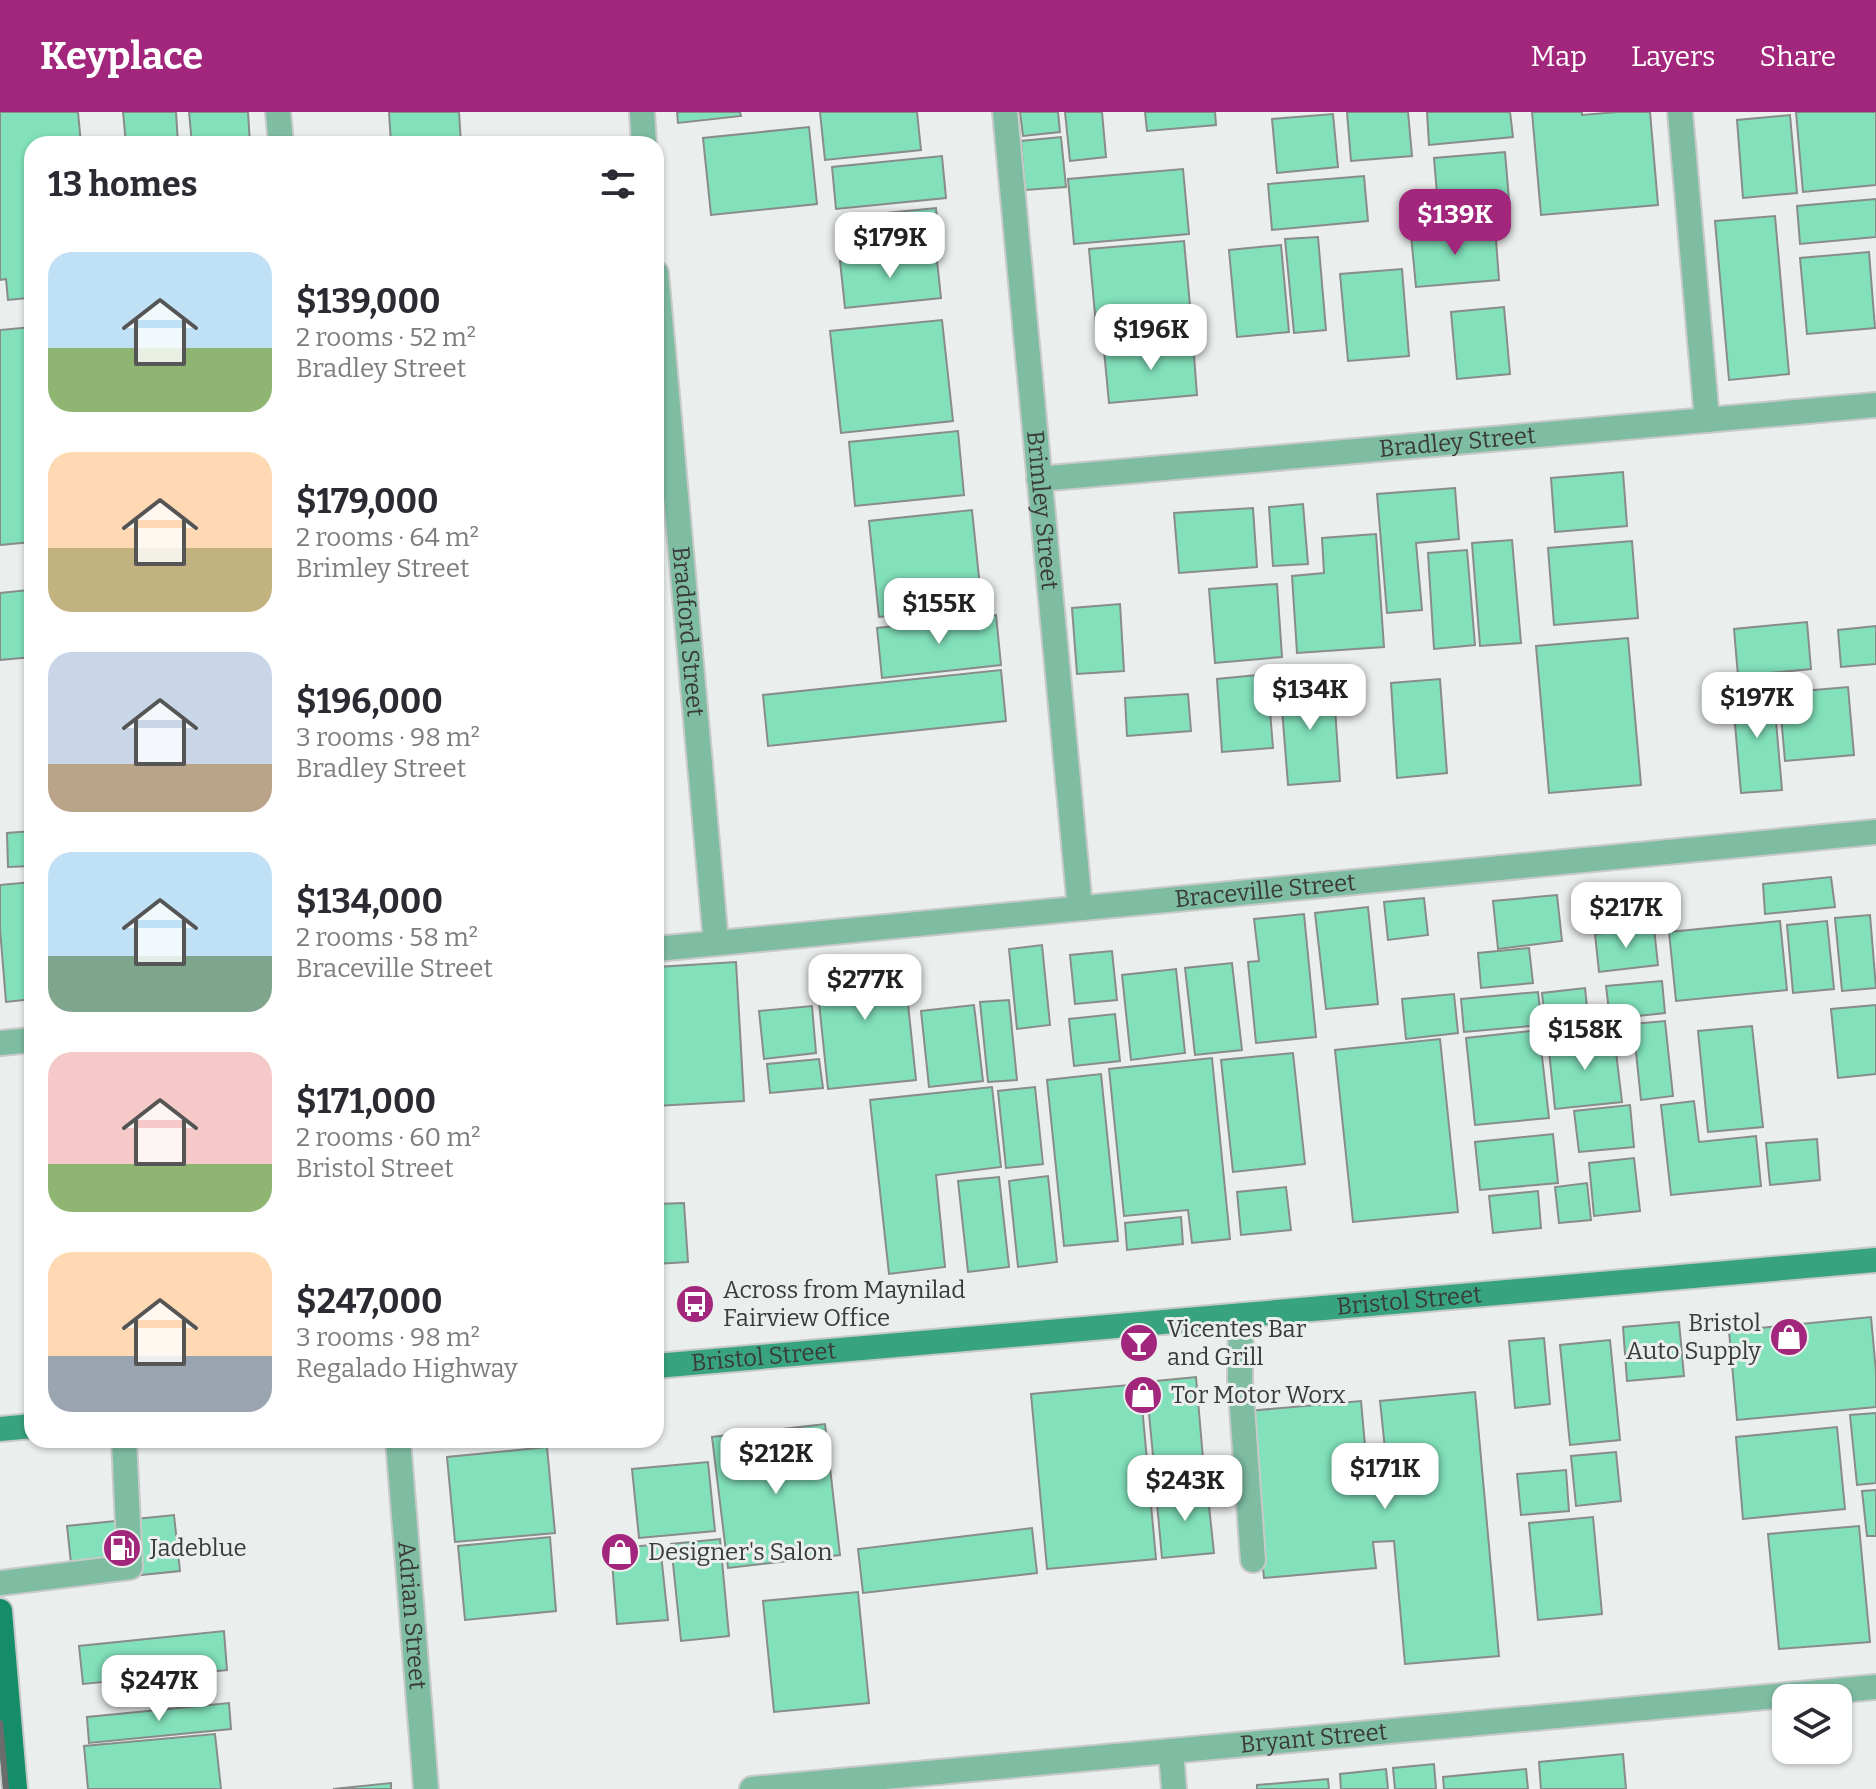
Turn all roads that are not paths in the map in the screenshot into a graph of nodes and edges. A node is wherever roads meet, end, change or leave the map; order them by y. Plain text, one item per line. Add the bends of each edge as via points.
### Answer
1 (278, 112) edge
2 (642, 112) edge
3 (1005, 112) edge
4 (1680, 112) edge
5 (280, 136) edge
6 (644, 136) edge
7 (664, 362) edge
8 (1876, 405) edge
9 (1707, 420) junction
10 (1039, 479) junction
11 (1876, 832) edge
12 (1080, 908) junction
13 (716, 943) junction
14 (664, 948) edge
15 (24, 1041) edge
16 (0, 1043) edge
17 (1876, 1260) edge
18 (1241, 1315) junction
19 (664, 1365) edge
20 (24, 1427) edge
21 (0, 1429) edge
22 (124, 1448) edge
23 (399, 1448) edge
24 (1253, 1560) dead end
25 (0, 1583) edge
26 (0, 1611) edge
27 (1876, 1687) edge
28 (1171, 1751) junction
29 (801, 1787) edge
30 (15, 1789) edge
31 (426, 1789) edge
32 (752, 1789) edge
33 (1174, 1789) edge

1 - 5 street
2 - 6 street
3 - 10 street, Brimley Street
4 - 9 street
7 - 13 street, Bradford Street
8 - 9 street, Bradley Street
9 - 10 street, Bradley Street
10 - 12 street, Brimley Street
11 - 12 street, Braceville Street
12 - 13 street, Braceville Street
13 - 14 street, Braceville Street
15 - 16 street
17 - 18 street, Bristol Street
18 - 19 street, Bristol Street
18 - 24 street via 1240,1379
20 - 21 street
22 - 25 street via 130,1567
23 - 31 street, Adrian Street
26 - 30 main road
27 - 28 street, Bryant Street
28 - 29 street, Bryant Street
28 - 33 street
29 - 32 street, Bryant Street

